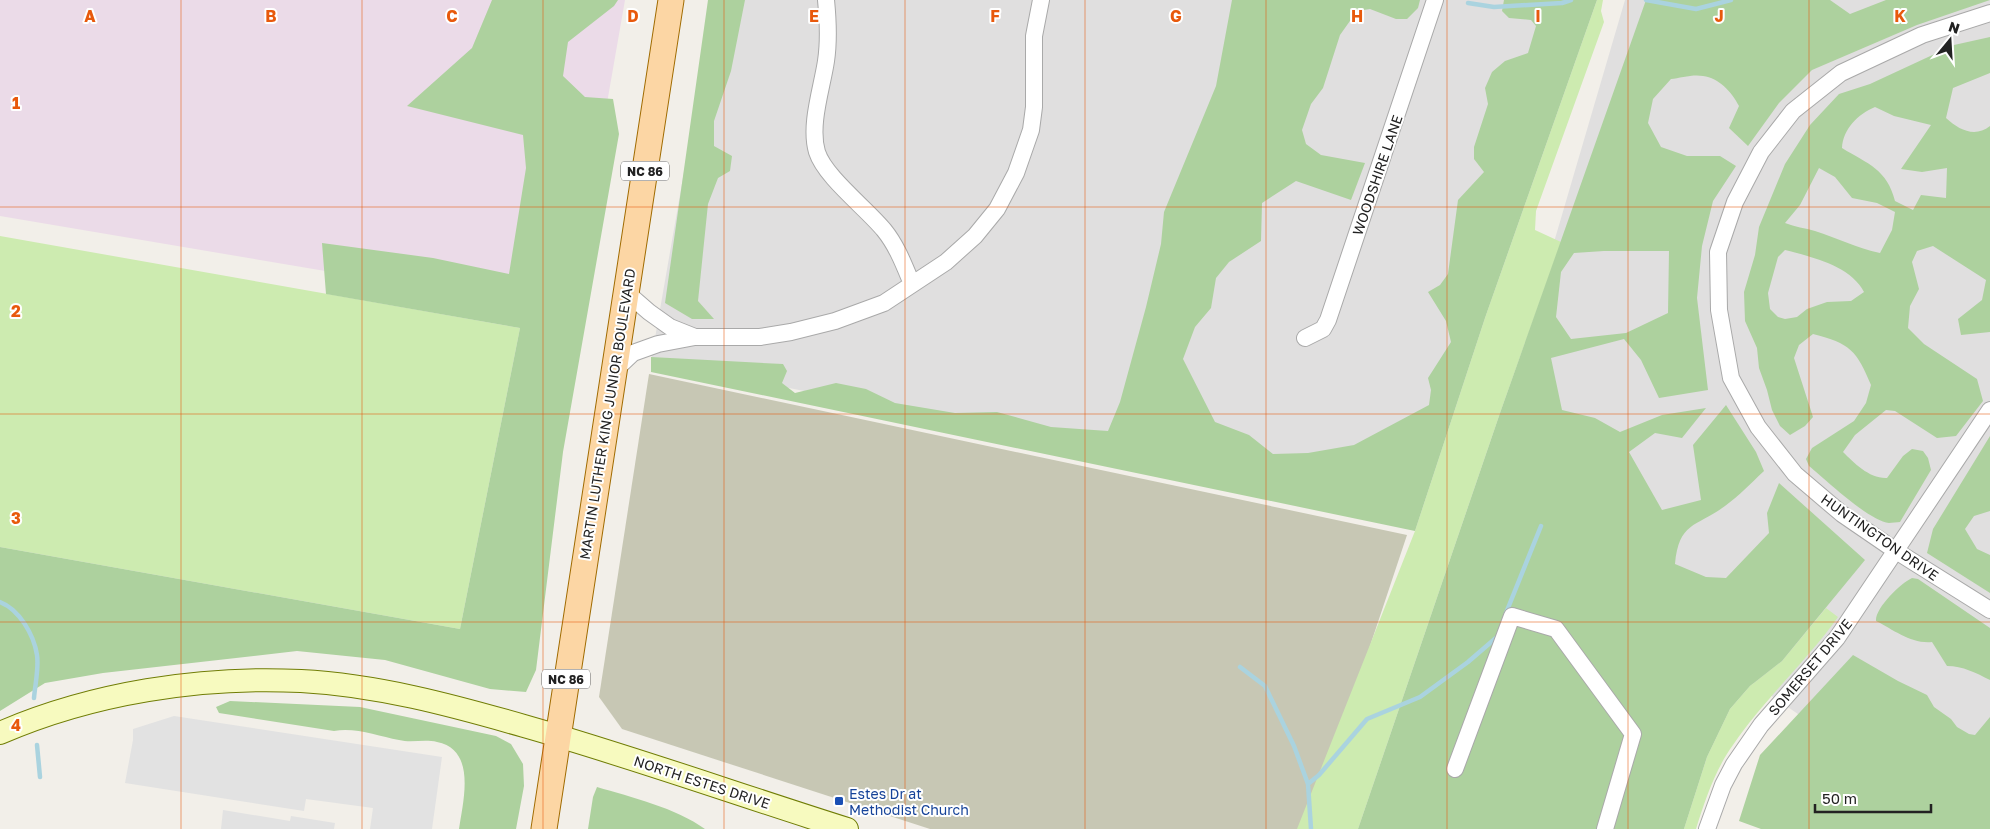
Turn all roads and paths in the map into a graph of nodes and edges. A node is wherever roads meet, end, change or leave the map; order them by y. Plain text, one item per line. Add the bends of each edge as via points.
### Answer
1 (671, 0) edge
2 (826, 0) edge
3 (1041, 0) edge
4 (1435, 0) edge
5 (1990, 13) edge
6 (912, 284) junction
7 (626, 292) junction
8 (695, 338) junction
9 (1305, 338) dead end
10 (614, 371) junction
11 (1990, 410) edge
12 (1896, 551) junction
13 (1990, 610) edge
14 (0, 733) edge
15 (558, 736) junction
16 (1455, 769) dead end
17 (544, 829) edge
18 (847, 829) edge
19 (1605, 829) edge
20 (1707, 829) edge

1 - 7 main road, MARTIN LUTHER KING JUNIOR BOULEVARD / NC 86
2 - 6 street via 829,28 814,131 818,153 833,178 894,244
3 - 6 street via 1034,36 1034,115 1016,173 998,209 975,236 946,262
4 - 9 street, WOODSHIRE LANE via 1328,320 1323,330
5 - 12 street, HUNTINGTON DRIVE via 1922,35 1842,73 1793,111 1761,152 1735,202 1718,252 1719,310 1731,378 1758,427 1795,474 1842,514
6 - 8 street via 884,303 835,322 760,337
7 - 8 street via 670,327
7 - 10 main road, MARTIN LUTHER KING JUNIOR BOULEVARD / NC 86
8 - 10 street via 639,350
10 - 15 main road, MARTIN LUTHER KING JUNIOR BOULEVARD / NC 86
11 - 12 street, SOMERSET DRIVE
12 - 13 street, HUNTINGTON DRIVE
12 - 20 street, SOMERSET DRIVE via 1837,638 1761,725 1734,764
14 - 15 main road, NORTH ESTES DRIVE via 69,708 128,694 190,685 274,680 327,683 408,696 463,708
15 - 17 main road, MARTIN LUTHER KING JUNIOR BOULEVARD / NC 86
15 - 18 main road, NORTH ESTES DRIVE
16 - 19 street via 1512,616 1556,629 1633,734

